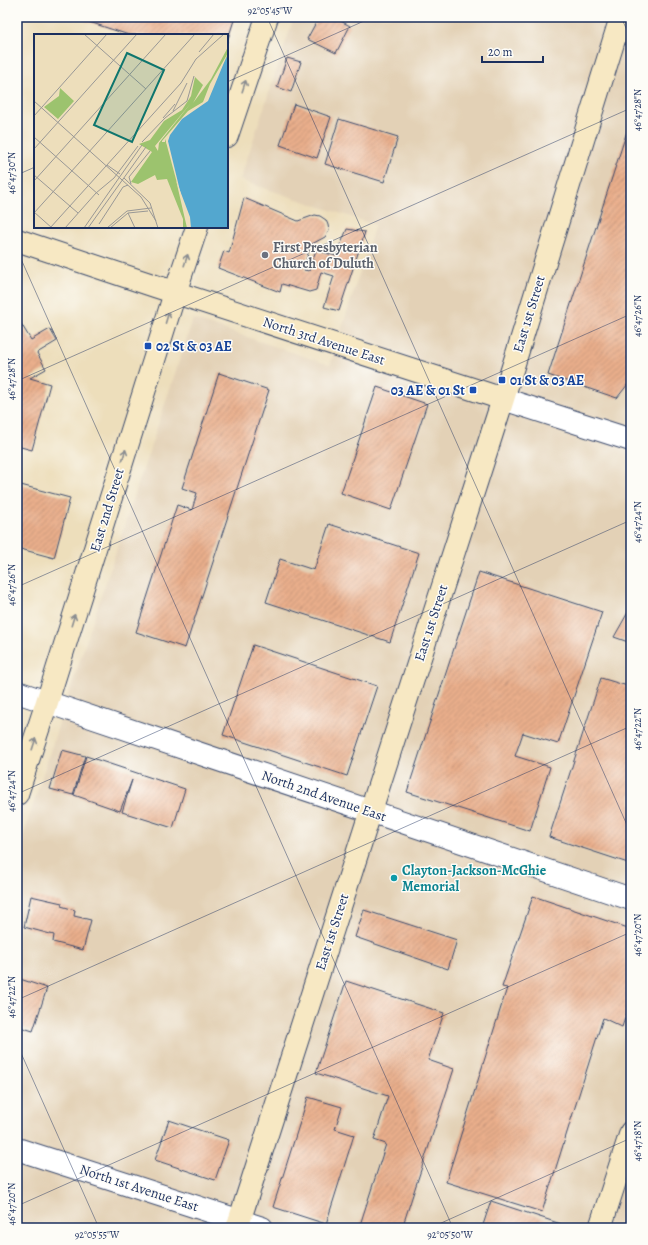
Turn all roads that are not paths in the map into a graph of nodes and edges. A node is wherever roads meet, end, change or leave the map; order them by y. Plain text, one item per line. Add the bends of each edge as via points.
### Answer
1 (267, 17) edge
2 (621, 17) edge
3 (228, 133) edge
4 (197, 228) edge
5 (17, 240) edge
6 (175, 293) junction
7 (503, 398) junction
8 (631, 440) edge
9 (17, 692) edge
10 (47, 702) junction
11 (17, 794) edge
12 (371, 811) junction
13 (631, 899) edge
14 (631, 1132) edge
15 (17, 1149) edge
16 (238, 1224) edge
17 (262, 1228) edge
18 (600, 1228) edge

3 -> 1 street
2 - 7 street, East 1st Street
6 -> 4 street, East 2nd Street
5 - 6 street, North 3rd Avenue East
6 - 7 street, North 3rd Avenue East
10 -> 6 street, East 2nd Street
7 - 8 street, North 3rd Avenue East
7 - 12 street, East 1st Street
9 - 10 street, North 2nd Avenue East
11 -> 10 street, East 2nd Street
10 - 12 street, North 2nd Avenue East
12 - 13 street, North 2nd Avenue East
12 - 16 street, East 1st Street
14 - 18 street
15 - 16 street, North 1st Avenue East
16 - 17 street, North 1st Avenue East

